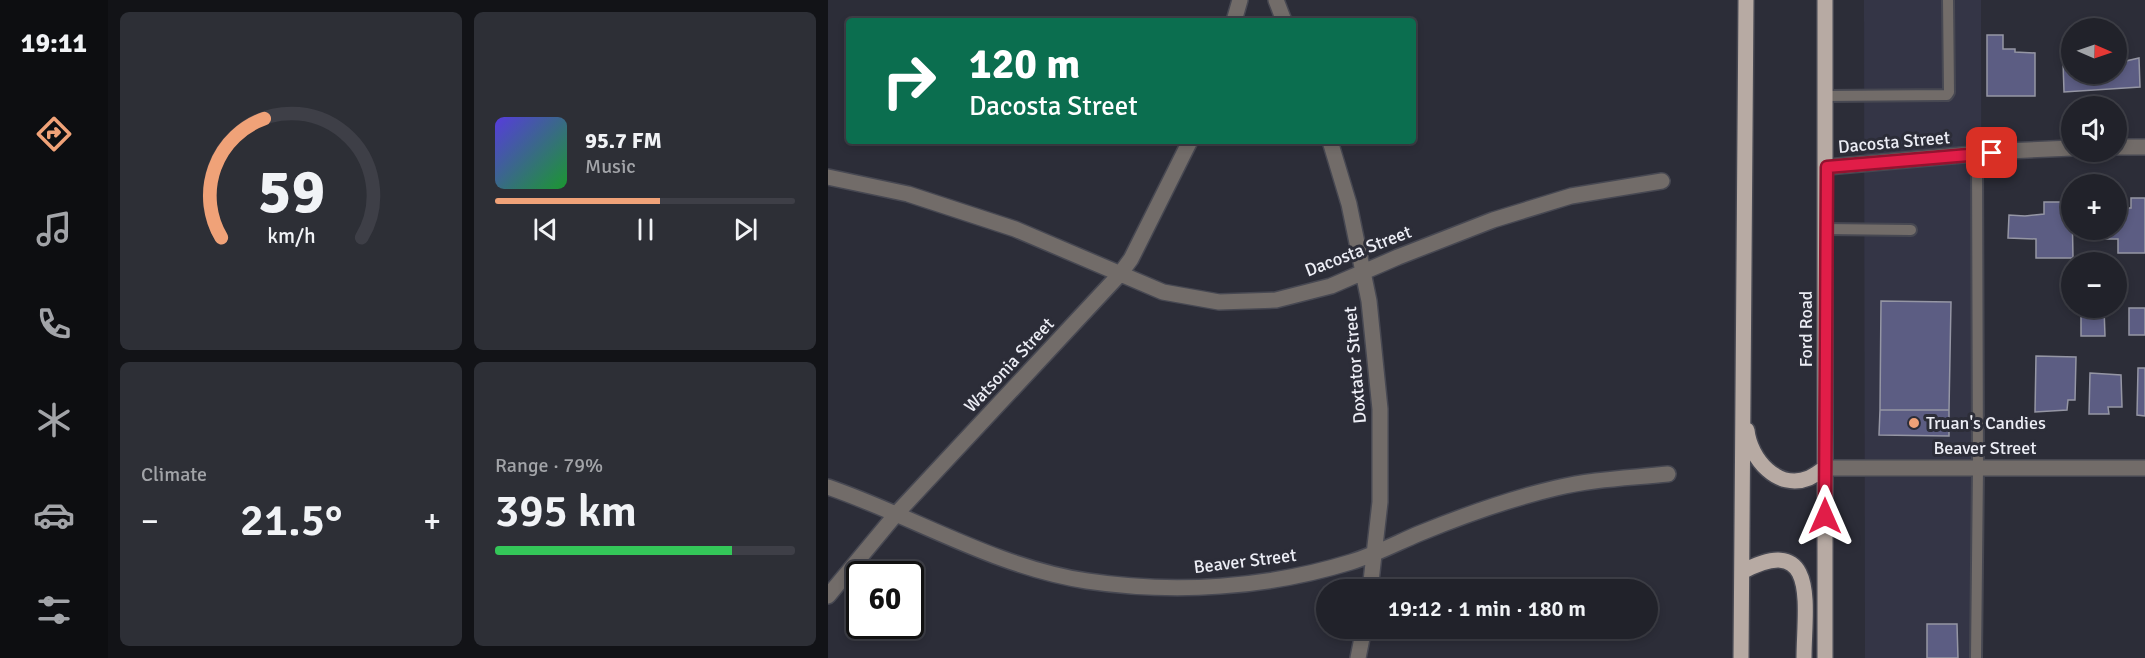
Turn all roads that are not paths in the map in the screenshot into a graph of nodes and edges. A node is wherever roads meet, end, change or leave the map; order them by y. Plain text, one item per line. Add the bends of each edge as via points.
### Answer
1 (1240, 0) edge
2 (1276, 0) edge
3 (1746, 0) edge
4 (1825, 0) edge
5 (1948, 0) edge
6 (1235, 18) edge
7 (1283, 18) edge
8 (1825, 96) junction
9 (1188, 144) edge
10 (1331, 144) edge
11 (2127, 147) edge
12 (2145, 147) edge
13 (2061, 149) edge
14 (1977, 154) junction
15 (1827, 167) junction
16 (828, 177) edge
17 (1662, 181) dead end
18 (1825, 229) junction
19 (1911, 230) dead end
20 (1363, 272) junction
21 (1120, 274) junction
22 (1743, 391) junction
23 (1825, 468) junction
24 (1978, 468) junction
25 (2145, 468) edge
26 (1668, 474) dead end
27 (828, 488) edge
28 (897, 513) junction
29 (1375, 552) junction
30 (1742, 572) junction
31 (1371, 579) edge
32 (828, 596) edge
33 (1362, 639) edge
34 (1358, 658) edge
35 (1741, 658) edge
36 (1804, 658) edge
37 (1825, 658) edge
38 (1976, 658) edge

1 - 6 street
2 - 7 street
3 - 22 main road
4 - 8 main road, Ford Road
5 - 8 lane via 1947,95
8 - 15 main road, Ford Road
9 - 21 street, Watsonia Street
10 - 20 street, Doxtator Street
11 - 12 street
13 - 14 street, Dacosta Street
14 - 15 street, Dacosta Street
14 - 24 lane
15 - 18 main road, Ford Road
16 - 21 street, Dacosta Street via 908,194 1004,226
17 - 20 street, Dacosta Street via 1571,196 1493,220
18 - 19 lane
18 - 23 main road, Ford Road
20 - 21 street, Dacosta Street via 1331,286 1276,300 1219,302 1163,292
20 - 29 street, Doxtator Street via 1380,409 1380,502
21 - 28 street, Watsonia Street
22 - 23 main road via 1748,436 1770,473 1789,481 1808,479
22 - 30 main road
23 - 24 street, Beaver Street
23 - 37 main road, Ford Road
24 - 25 street, Beaver Street
24 - 38 lane
26 - 29 street, Beaver Street via 1557,488 1508,502
27 - 28 street, Beaver Street
28 - 29 street, Beaver Street via 1016,564 1120,585 1200,588 1279,579
28 - 32 street, Watsonia Street
29 - 31 street, Doxtator Street
30 - 35 main road
30 - 36 main road via 1760,562 1777,559 1789,560 1799,572 1805,587
33 - 34 street

